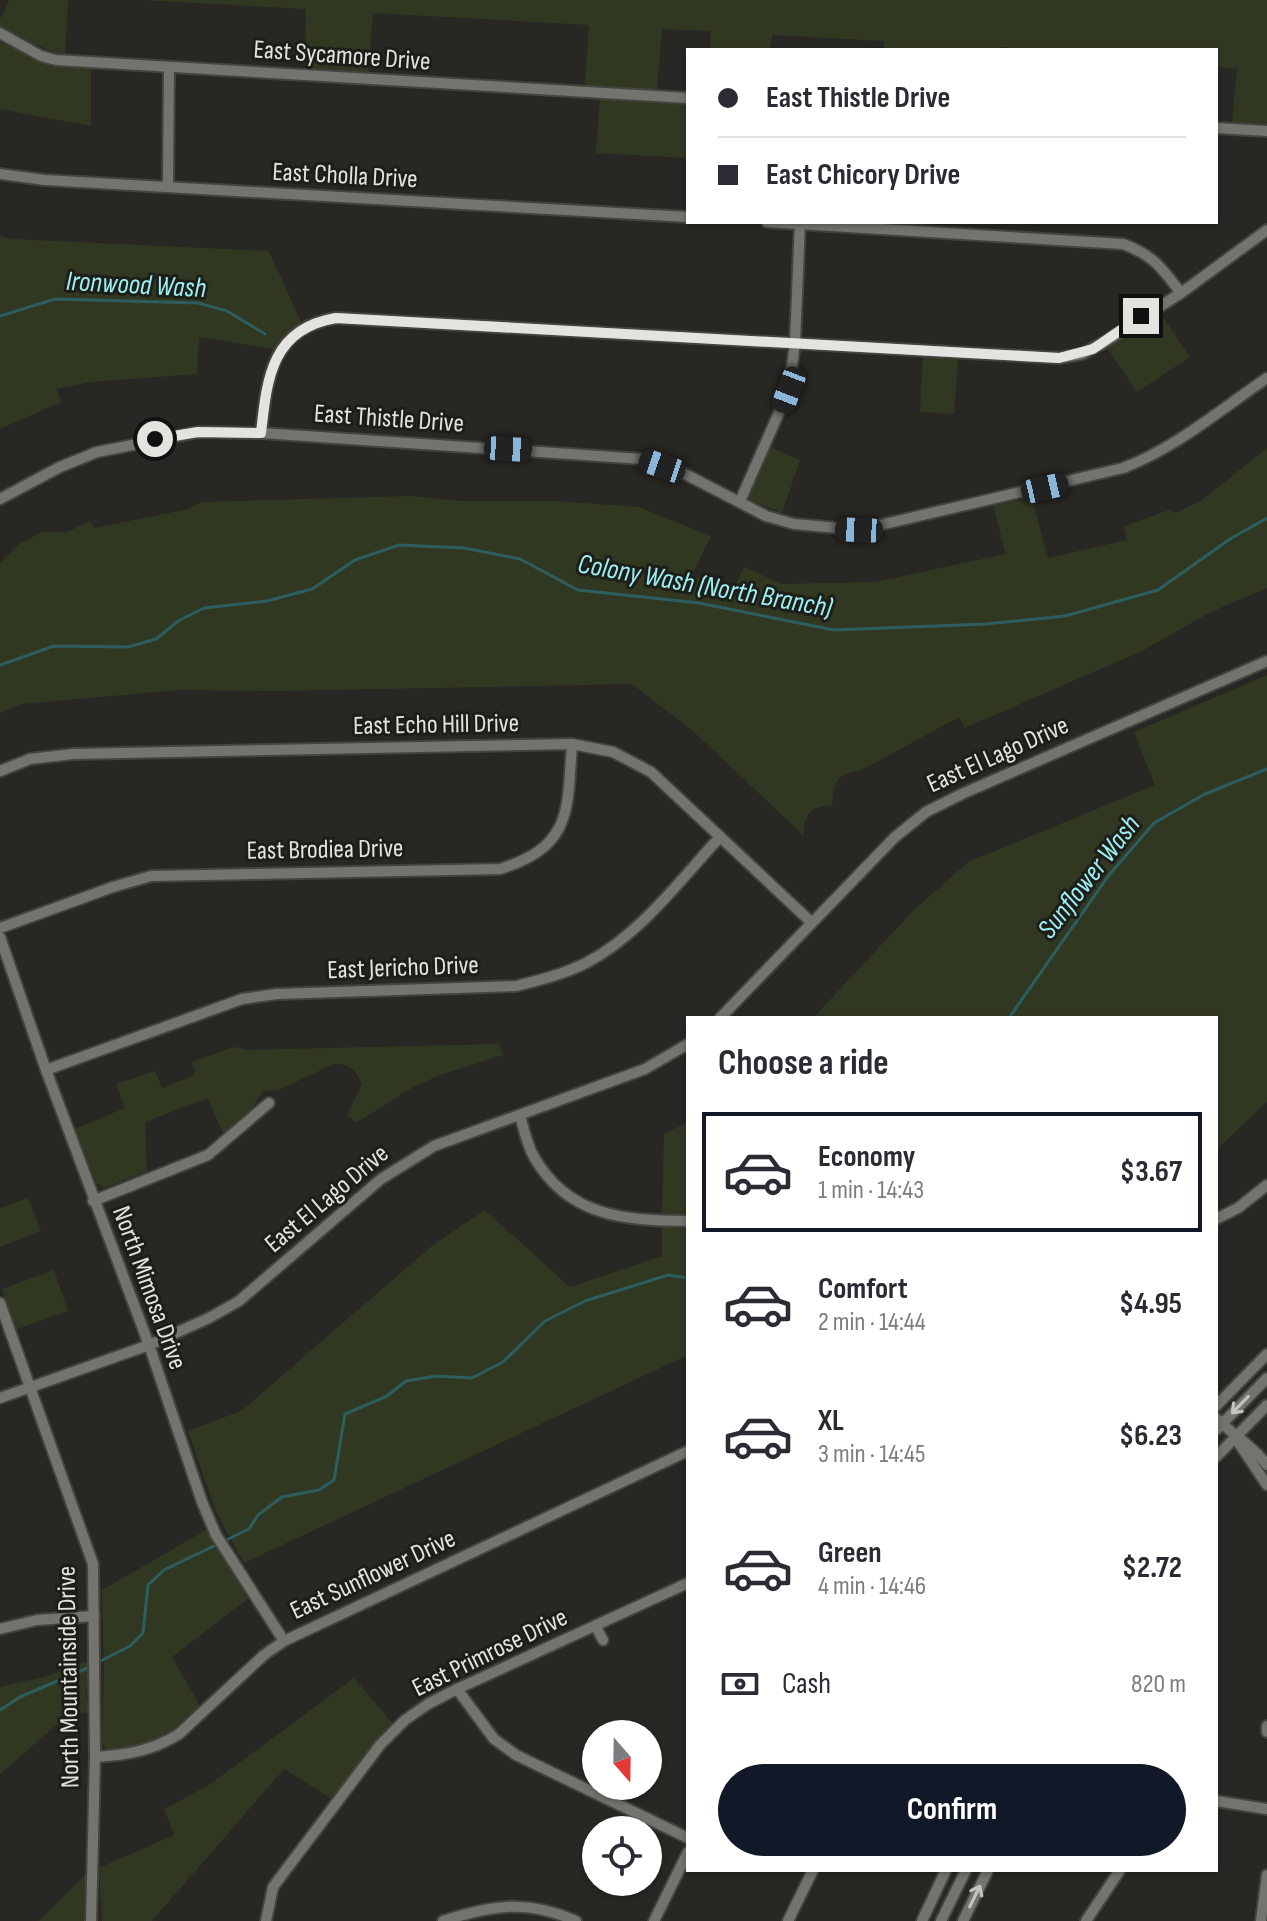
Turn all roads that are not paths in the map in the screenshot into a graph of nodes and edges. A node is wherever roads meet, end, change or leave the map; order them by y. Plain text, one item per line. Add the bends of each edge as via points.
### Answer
1 (0, 33) edge
2 (169, 67) junction
3 (686, 98) edge
4 (1218, 128) edge
5 (1267, 131) edge
6 (0, 174) edge
7 (168, 187) junction
8 (686, 217) edge
9 (800, 224) edge
10 (815, 224) edge
11 (1267, 230) edge
12 (1181, 293) junction
13 (795, 343) junction
14 (1267, 378) edge
15 (261, 433) junction
16 (0, 499) edge
17 (740, 501) junction
18 (1267, 661) edge
19 (572, 744) junction
20 (0, 771) edge
21 (720, 837) junction
22 (811, 922) junction
23 (0, 928) edge
24 (0, 937) edge
25 (722, 1016) edge
26 (686, 1045) edge
27 (46, 1070) junction
28 (269, 1103) dead end
29 (520, 1116) junction
30 (1267, 1185) edge
31 (93, 1201) junction
32 (1218, 1218) edge
33 (686, 1221) edge
34 (0, 1303) edge
35 (149, 1345) junction
36 (1267, 1354) edge
37 (1267, 1378) edge
38 (30, 1387) junction
39 (0, 1398) edge
40 (1218, 1404) edge
41 (1267, 1405) edge
42 (1218, 1424) edge
43 (1235, 1437) junction
44 (686, 1452) edge
45 (1218, 1455) edge
46 (1267, 1465) edge
47 (1267, 1485) edge
48 (686, 1584) edge
49 (94, 1616) junction
50 (596, 1627) junction
51 (0, 1629) edge
52 (603, 1640) dead end
53 (284, 1641) junction
54 (457, 1689) junction
55 (95, 1757) junction
56 (1218, 1801) edge
57 (1267, 1809) edge
58 (686, 1837) edge
59 (686, 1856) edge
60 (812, 1872) edge
61 (945, 1872) edge
62 (965, 1872) edge
63 (987, 1872) edge
64 (1119, 1872) edge
65 (1267, 1875) edge
66 (91, 1921) edge
67 (266, 1921) edge
68 (443, 1921) edge
69 (576, 1921) edge
70 (654, 1921) edge
71 (788, 1921) edge
72 (922, 1921) edge
73 (941, 1921) edge
74 (963, 1921) edge
75 (1086, 1921) edge
76 (1261, 1921) edge

1 - 2 street, East Sycamore Drive via 56,60
2 - 3 street, East Sycamore Drive
2 - 7 street
4 - 5 street
6 - 7 street, East Cholla Drive
7 - 8 street, East Cholla Drive
9 - 13 street
10 - 12 street via 1123,244 1147,253
11 - 12 street
12 - 13 street via 1103,343 1070,357
13 - 15 street via 321,320 278,354 267,382
13 - 17 street via 789,390
14 - 17 street, East Thistle Drive via 1144,460 1058,485 859,530 794,524
15 - 16 street, East Thistle Drive via 198,432 97,452
15 - 17 street, East Thistle Drive via 642,459
18 - 22 street, East El Lago Drive via 941,803 895,837
19 - 20 street, East Echo Hill Drive via 73,754 30,759
19 - 21 street, East Echo Hill Drive via 613,752 651,772
19 - 23 street, East Brodiea Drive via 562,822 551,841 528,860 500,869 151,876
21 - 22 street, East Echo Hill Drive
21 - 27 street, East Jericho Drive via 622,939 586,963 551,977 516,986 242,999
22 - 25 street, East El Lago Drive
24 - 27 street, North Mimosa Drive
26 - 29 street, East El Lago Drive via 645,1069
27 - 31 street, North Mimosa Drive
28 - 31 street via 208,1155
29 - 33 street via 533,1156 567,1195 590,1209 632,1220
29 - 35 street, East El Lago Drive via 407,1161 239,1301
30 - 32 street
31 - 35 street, North Mimosa Drive
34 - 38 street, North Mountainside Drive
35 - 38 street, East El Lago Drive
35 - 53 street, North Mimosa Drive via 216,1535
36 - 40 street
37 -> 42 street
38 - 39 street, East El Lago Drive
38 - 49 street, North Mountainside Drive via 91,1558
41 - 43 street
42 - 43 street
43 - 45 street
43 - 46 street
43 - 47 street
44 - 53 street, East Sunflower Drive
48 - 50 street, East Primrose Drive
49 - 51 street
49 - 55 street, North Mountainside Drive
50 - 52 street
50 - 54 street, East Primrose Drive
53 - 55 street, East Sunflower Drive via 166,1743 126,1755
54 - 58 street via 494,1739 516,1755
54 - 67 street, East Primrose Drive via 405,1720 380,1745 273,1887
55 - 66 street, North Mountainside Drive
56 - 57 street
59 - 70 street
60 - 71 street
61 - 72 street
62 - 73 street
74 -> 63 street
64 - 75 street
65 - 76 street
68 - 69 street via 515,1906 538,1907

